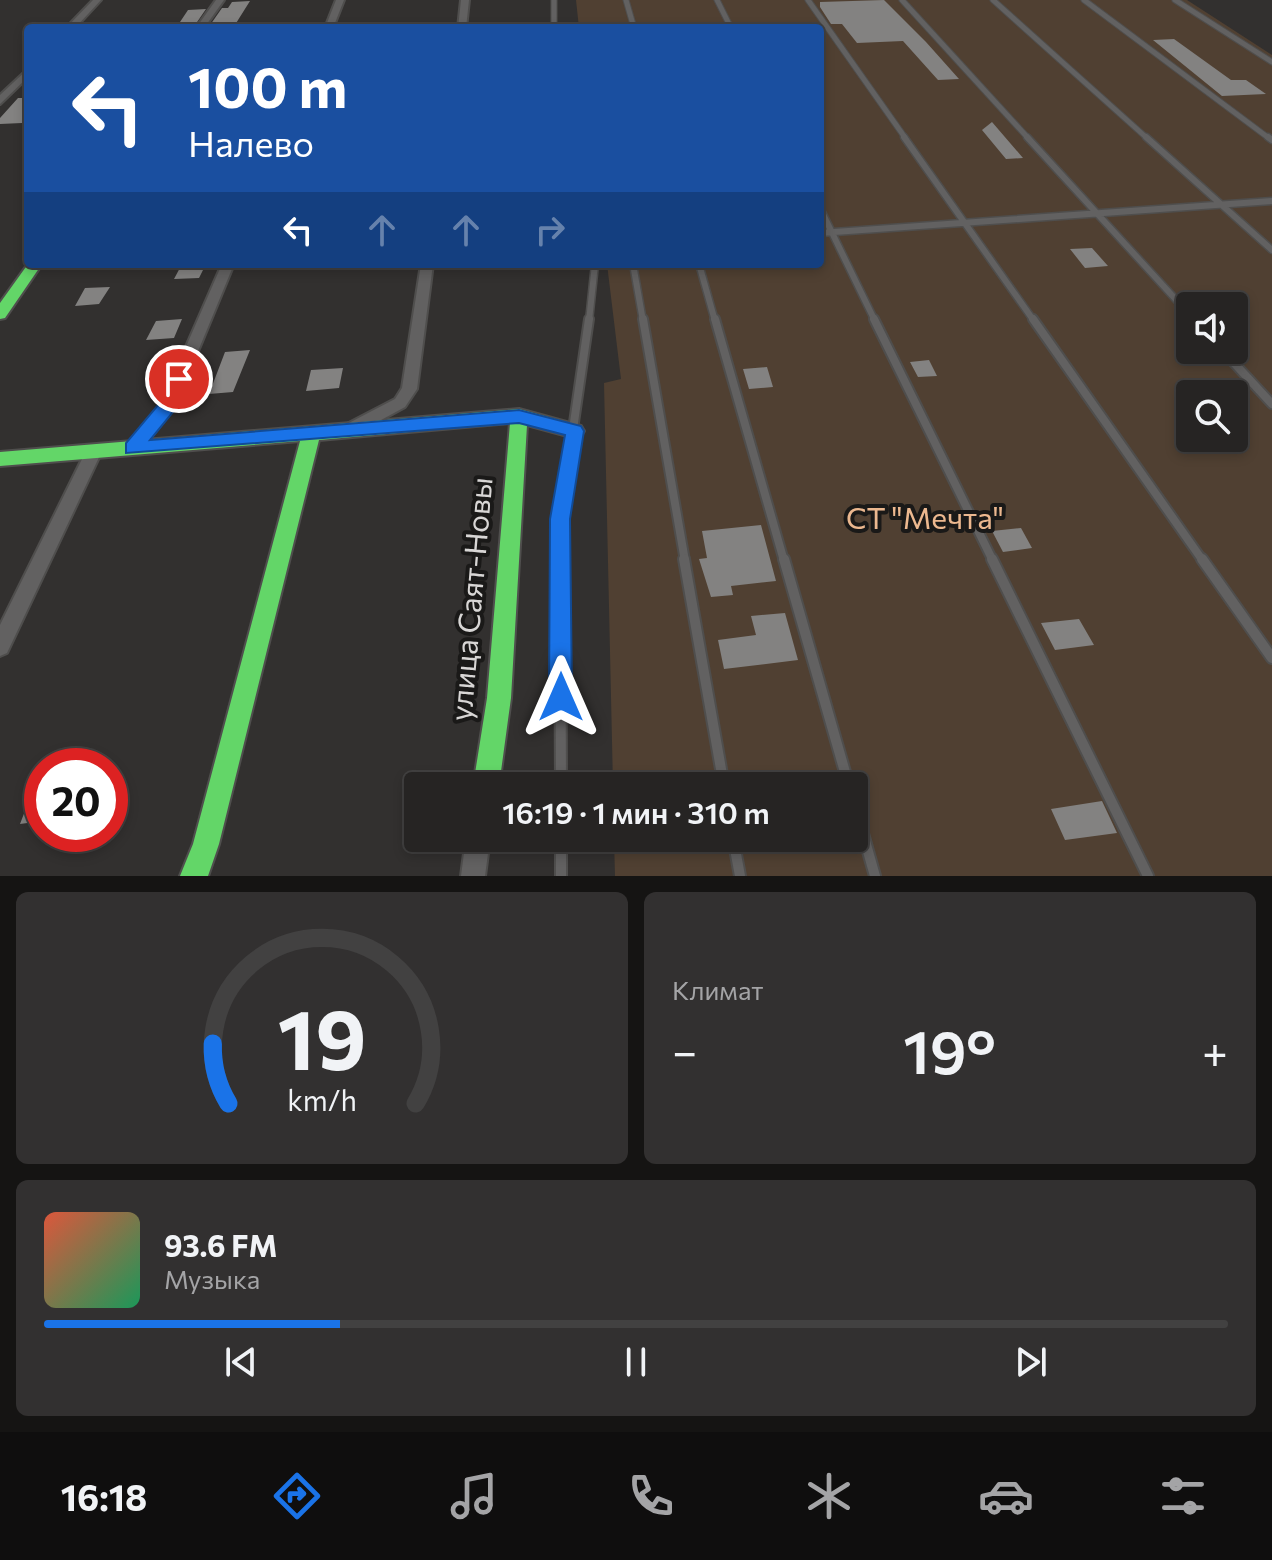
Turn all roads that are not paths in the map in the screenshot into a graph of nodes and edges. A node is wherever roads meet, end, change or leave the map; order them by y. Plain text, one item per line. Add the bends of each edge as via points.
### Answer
1 (97, 0) edge
2 (220, 0) edge
3 (340, 0) edge
4 (465, 0) edge
5 (554, 0) edge
6 (626, 0) edge
7 (717, 0) edge
8 (808, 0) edge
9 (902, 0) edge
10 (993, 0) edge
11 (1084, 0) edge
12 (1175, 0) edge
13 (74, 24) edge
14 (203, 24) edge
15 (331, 24) edge
16 (462, 24) edge
17 (554, 24) edge
18 (633, 24) edge
19 (729, 24) edge
20 (1272, 62) edge
21 (24, 76) edge
22 (24, 78) edge
23 (0, 80) edge
24 (0, 101) edge
25 (1272, 140) edge
26 (1272, 201) edge
27 (1220, 204) junction
28 (1097, 213) junction
29 (824, 216) edge
30 (965, 222) junction
31 (832, 232) junction
32 (824, 233) edge
33 (1272, 250) edge
34 (32, 268) edge
35 (226, 268) edge
36 (426, 268) edge
37 (595, 268) edge
38 (634, 268) edge
39 (700, 268) edge
40 (1176, 300) edge
41 (0, 314) edge
42 (1235, 364) edge
43 (1272, 404) edge
44 (519, 416) junction
45 (348, 431) junction
46 (575, 431) junction
47 (311, 434) junction
48 (133, 448) junction
49 (94, 451) junction
50 (0, 459) edge
51 (0, 646) edge
52 (1272, 658) edge
53 (488, 772) edge
54 (561, 772) edge
55 (722, 772) edge
56 (845, 772) edge
57 (868, 851) edge
58 (476, 852) edge
59 (561, 852) edge
60 (736, 852) edge
61 (194, 876) edge
62 (473, 876) edge
63 (561, 876) edge
64 (740, 876) edge
65 (875, 876) edge
66 (1148, 876) edge

1 - 13 street
2 - 14 street
3 - 15 street
4 - 16 street
5 - 17 lane
6 - 18 lane
7 - 19 lane
8 - 30 lane
9 - 28 lane
10 - 27 lane
11 - 25 lane
12 - 20 lane
21 - 23 street
22 - 24 street
26 - 27 lane
27 - 28 lane
27 - 33 lane
28 - 30 lane
28 - 40 lane
29 - 31 lane
30 - 31 lane
30 - 52 lane
31 - 32 lane
31 - 66 lane
34 - 41 street
35 - 48 street via 167,407
36 - 45 street via 409,389 400,403
37 - 46 lane
38 - 55 lane
39 - 56 lane
42 - 43 lane
44 - 45 street
44 - 46 street
44 - 53 street, улица Саят-Новы via 499,698
45 - 47 street
46 - 54 lane via 560,519
47 - 48 street
47 - 61 street
48 - 49 street
49 - 50 street
49 - 51 street
57 - 65 lane
58 - 62 street
59 - 63 lane
60 - 64 lane

